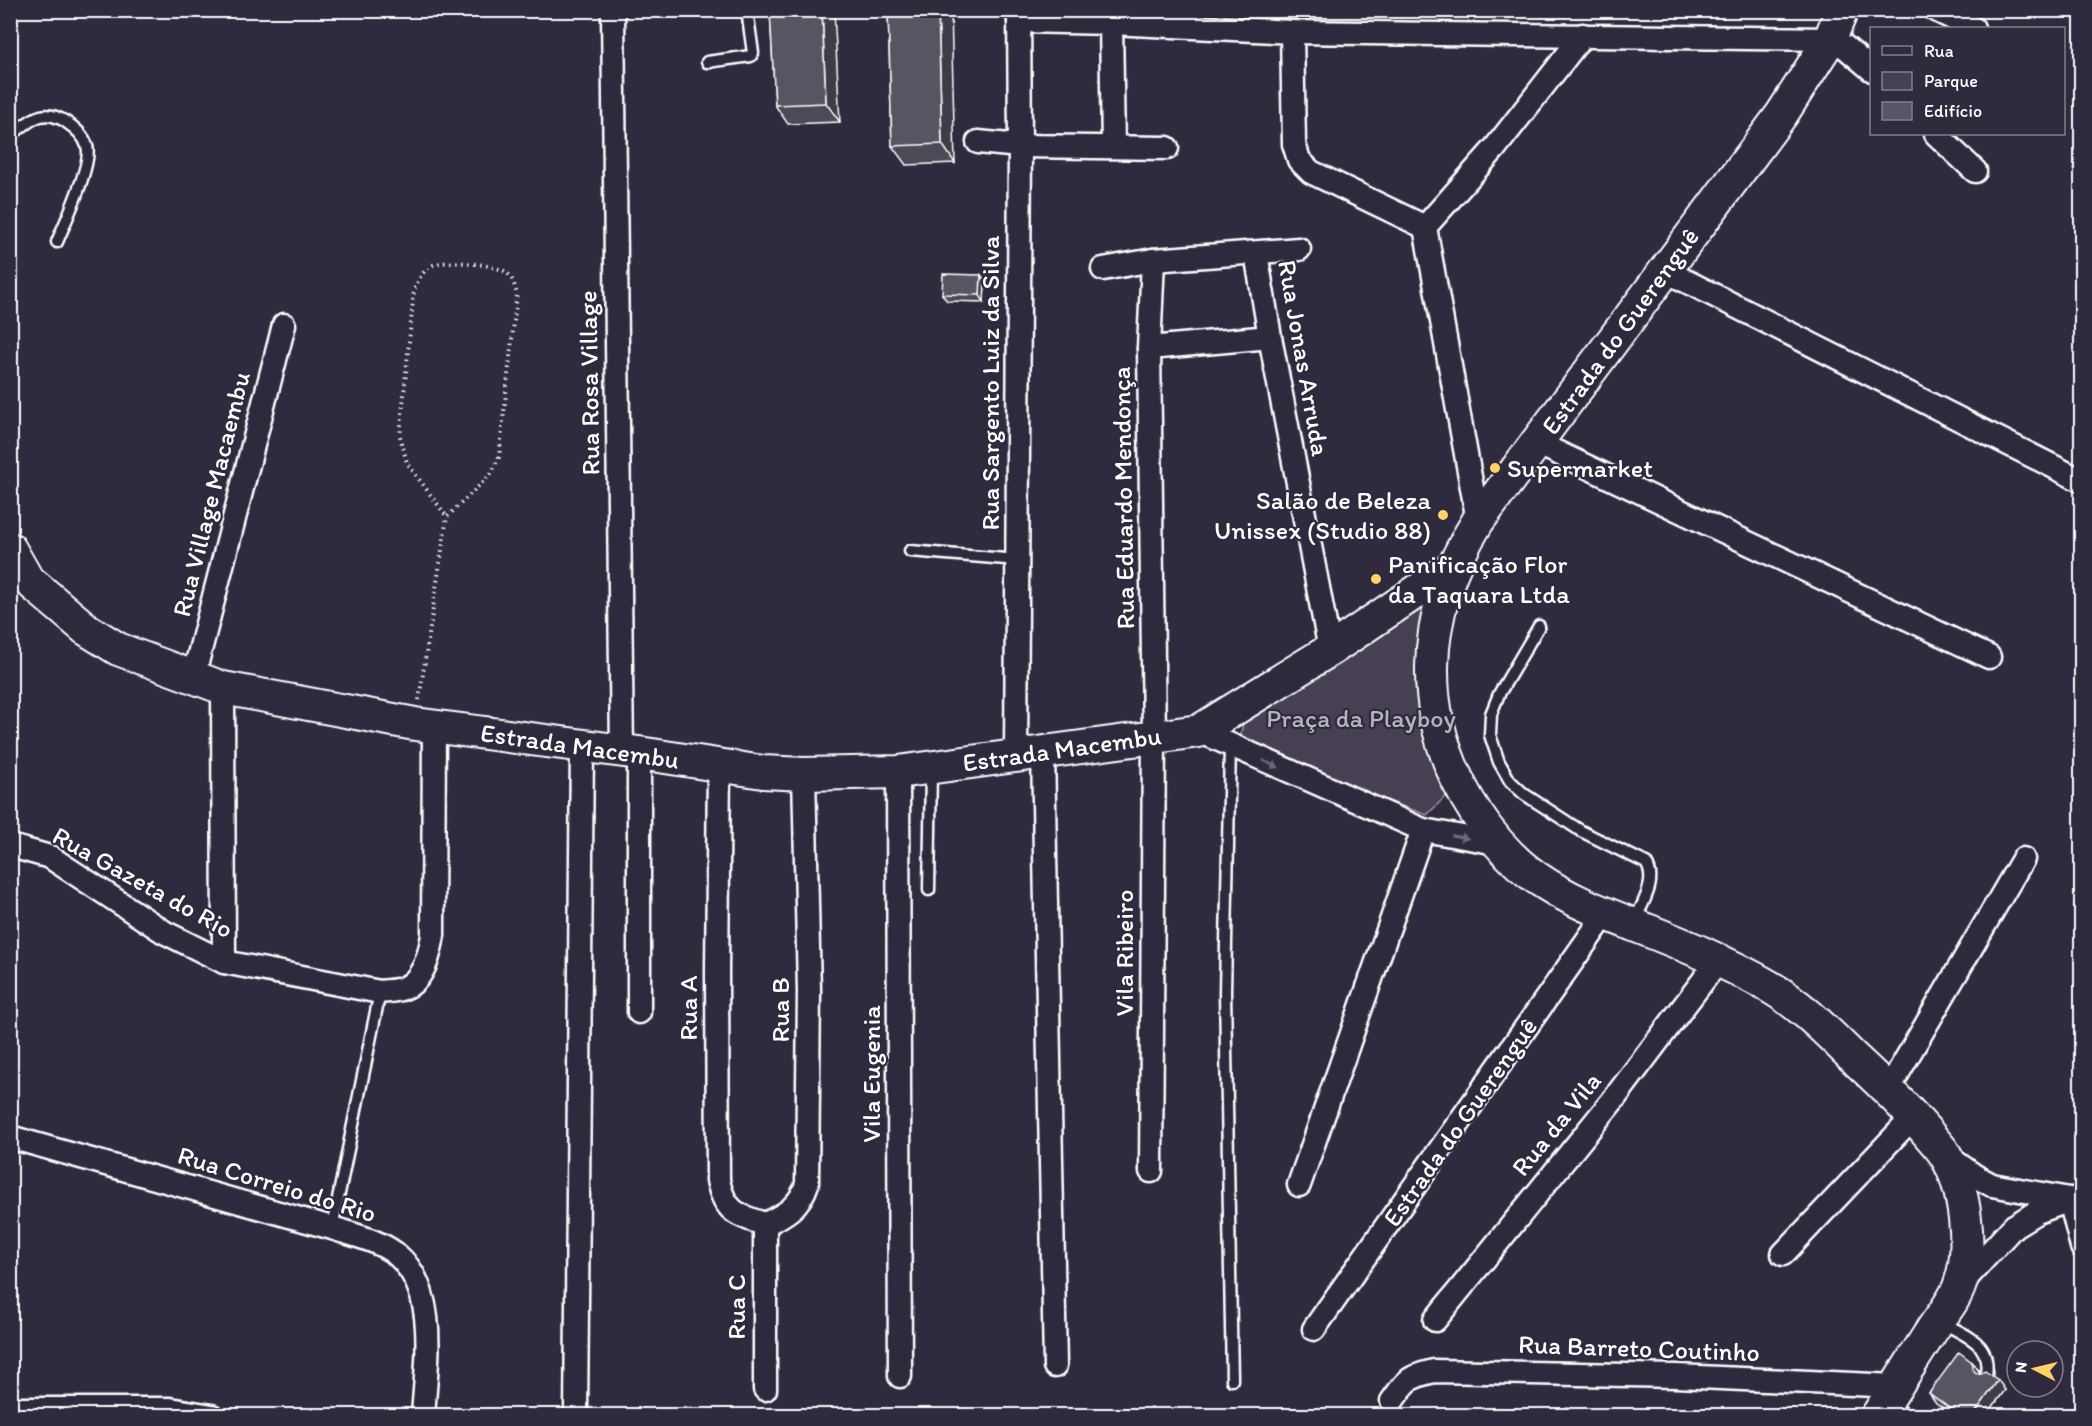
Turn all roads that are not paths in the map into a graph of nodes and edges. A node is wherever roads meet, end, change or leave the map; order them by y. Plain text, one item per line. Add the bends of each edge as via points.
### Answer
1 (747, 10) edge
2 (1842, 10) edge
3 (1936, 10) edge
4 (613, 13) dead end
5 (1019, 16) edge
6 (1111, 23) junction
7 (1971, 27) edge
8 (1292, 32) junction
9 (1583, 35) junction
10 (1830, 39) junction
11 (707, 62) dead end
12 (1870, 68) edge
13 (1937, 135) edge
14 (10, 136) edge
15 (978, 142) dead end
16 (1020, 146) junction
17 (1113, 146) junction
18 (1167, 148) dead end
19 (1975, 171) dead end
20 (1425, 226) junction
21 (57, 242) dead end
22 (1299, 249) dead end
23 (1256, 253) junction
24 (1154, 260) junction
25 (1103, 269) dead end
26 (1664, 270) junction
27 (284, 325) dead end
28 (1270, 337) junction
29 (1149, 348) junction
30 (1537, 443) junction
31 (2082, 481) edge
32 (1478, 521) junction
33 (10, 549) edge
34 (910, 551) dead end
35 (1018, 560) junction
36 (1453, 567) junction
37 (19, 583) edge
38 (1539, 626) dead end
39 (1330, 650) junction
40 (1989, 657) dead end
41 (193, 678) junction
42 (223, 688) junction
43 (425, 725) junction
44 (1198, 731) junction
45 (1154, 736) junction
46 (582, 746) junction
47 (1230, 746) junction
48 (631, 752) junction
49 (1030, 753) junction
50 (719, 765) junction
51 (931, 767) junction
52 (898, 772) junction
53 (804, 774) junction
54 (1423, 830) junction
55 (1497, 843) junction
56 (10, 848) edge
57 (2023, 859) dead end
58 (929, 890) dead end
59 (1619, 920) junction
60 (1718, 961) junction
61 (224, 962) junction
62 (380, 992) junction
63 (639, 1012) dead end
64 (1888, 1090) junction
65 (1914, 1116) junction
66 (10, 1137) edge
67 (1946, 1155) junction
68 (1151, 1171) dead end
69 (1299, 1185) dead end
70 (1992, 1185) junction
71 (2076, 1198) edge
72 (1964, 1213) junction
73 (765, 1224) junction
74 (2014, 1226) junction
75 (332, 1228) junction
76 (2082, 1246) edge
77 (1783, 1254) dead end
78 (1960, 1286) junction
79 (1435, 1320) dead end
80 (1938, 1320) junction
81 (1314, 1329) dead end
82 (1055, 1366) dead end
83 (900, 1376) dead end
84 (1986, 1376) edge
85 (1232, 1380) dead end
86 (765, 1389) dead end
87 (1392, 1401) dead end
88 (1892, 1405) edge
89 (10, 1409) edge
90 (212, 1416) edge
91 (423, 1416) edge
92 (576, 1416) edge

1 - 11 lane via 751,56
2 - 10 main road, Estrada do Guerenguê
3 - 7 street
4 - 48 street, Rua Rosa Village
5 - 6 street
5 - 16 street, Rua Sargento Luiz da Silva
6 - 8 street
6 - 17 street
8 - 9 street
8 - 20 street via 1294,144 1299,160 1311,172
9 - 10 street
9 - 20 street via 1495,147
10 - 12 street
10 - 26 main road, Estrada do Guerenguê via 1782,114
13 - 19 street
14 - 21 lane via 34,117 46,114 59,117 78,130 88,147 88,162
15 - 16 street
16 - 17 street
16 - 35 street, Rua Sargento Luiz da Silva
17 - 18 street
20 - 32 street
22 - 23 street
23 - 24 street
23 - 28 street, Rua Jonas Arruda
24 - 25 street
24 - 29 street, Rua Eduardo Mendonça
26 - 30 main road, Estrada do Guerenguê
26 - 31 street
27 - 41 street, Rua Village Macaembu
28 - 29 street
28 - 39 street, Rua Jonas Arruda
29 - 45 street, Rua Eduardo Mendonça
30 - 32 main road, Estrada do Guerenguê
30 - 40 street
32 - 36 main road, Estrada do Guerenguê
33 - 37 main road, Estrada Macembu
34 - 35 lane
35 - 49 street, Rua Sargento Luiz da Silva
36 - 39 main road, Estrada Macembu
36 - 55 main road, Estrada do Guerenguê via 1436,632 1432,698 1437,726 1460,789
37 - 41 main road, Estrada Macembu via 118,649
38 - 59 lane via 1499,694 1491,714 1490,735 1499,762 1510,781 1524,794 1581,831 1646,863 1651,879
39 - 44 main road, Estrada Macembu
41 - 42 main road, Estrada Macembu
42 - 43 main road, Estrada Macembu
42 - 61 street
43 - 46 main road, Estrada Macembu
43 - 62 street, Rua Gazeta do Rio via 433,934 429,957 420,974 405,988
44 - 45 main road, Estrada Macembu
44 - 47 street, Estrada Macembu
45 - 49 main road, Estrada Macembu
45 - 68 street, Vila Ribeiro
46 - 48 main road, Estrada Macembu
46 - 92 street
47 -> 54 street, Estrada Macembu
47 - 85 lane via 1225,992
48 - 50 main road, Estrada Macembu
48 - 63 street, Rua Rosa Village
49 - 51 main road, Estrada Macembu
49 - 82 street, Rua Sargento Luiz da Silva
50 - 53 main road, Estrada Macembu
50 - 73 street, Rua A via 718,1180 726,1205 746,1219
51 - 52 main road, Estrada Macembu
51 - 58 lane
52 - 53 main road, Estrada Macembu
52 - 83 street, Vila Eugenia
53 - 73 street, Rua B via 809,992 807,1184 795,1206
54 -> 55 street, Estrada Macembu
54 - 69 street
55 - 59 main road, Estrada do Guerenguê via 1538,879
56 - 61 street, Rua Gazeta do Rio via 50,857 164,932
57 - 64 street
59 - 60 main road, Estrada do Guerenguê
59 - 81 street, Estrada do Guerenguê
60 - 64 main road, Estrada do Guerenguê via 1772,988 1802,1009
60 - 79 street, Rua da Vila via 1613,1100
61 - 62 street, Rua Gazeta do Rio
62 - 75 lane
64 - 65 main road, Estrada do Guerenguê
65 - 67 main road, Estrada do Guerenguê
65 - 77 street
66 - 75 street, Rua Correio do Rio
67 - 70 street
67 - 72 main road, Estrada do Guerenguê
70 - 71 street
70 - 72 street via 1974,1191
71 - 74 street via 2037,1212
71 - 76 street
72 - 74 street via 1977,1231
72 - 78 main road, Estrada do Guerenguê via 1965,1258
73 - 86 street, Rua C
74 - 78 street
75 - 91 street, Rua Correio do Rio via 395,1254 419,1286 428,1326
78 - 80 main road, Estrada do Guerenguê
80 - 84 lane via 1985,1351
80 - 88 main road, Estrada do Guerenguê
87 - 88 street, Rua Barreto Coutinho via 1413,1376 1434,1371 1676,1376
89 - 90 street via 170,1409

